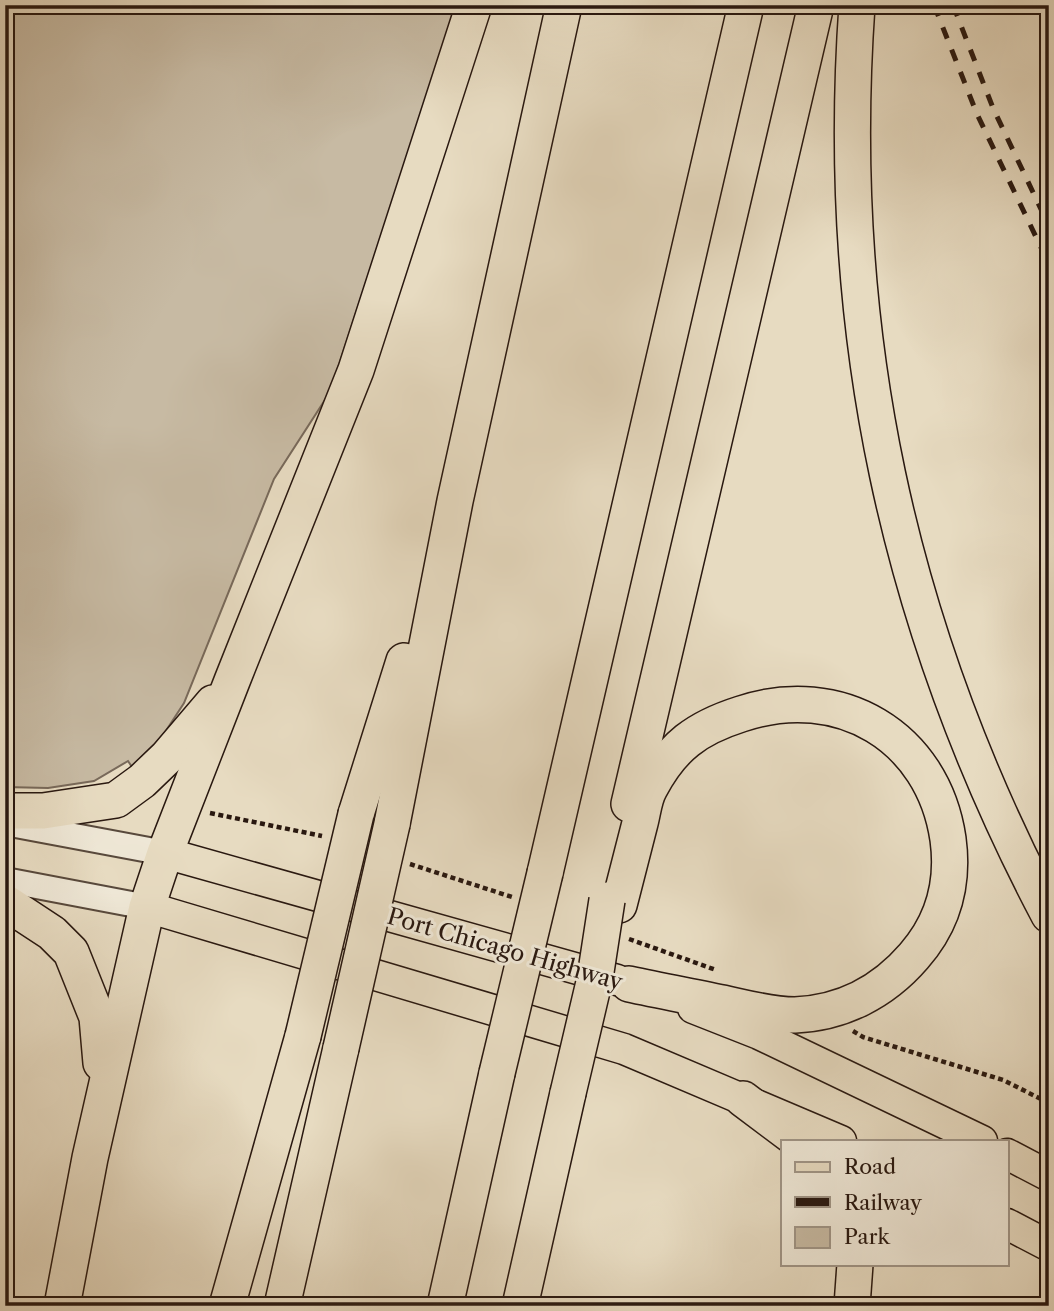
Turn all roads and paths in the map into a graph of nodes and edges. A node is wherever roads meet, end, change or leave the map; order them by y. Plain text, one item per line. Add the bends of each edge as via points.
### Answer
1 (474, 5) edge
2 (564, 5) edge
3 (746, 5) edge
4 (816, 5) edge
5 (857, 5) edge
6 (455, 501) junction
7 (232, 681) junction
8 (5, 811) edge
9 (5, 823) edge
10 (165, 853) junction
11 (5, 880) edge
12 (5, 902) edge
13 (613, 902) junction
14 (147, 907) junction
15 (1049, 915) edge
16 (612, 981) junction
17 (743, 1099) junction
18 (798, 1140) edge
19 (839, 1140) edge
20 (980, 1140) edge
21 (1009, 1155) edge
22 (90, 1158) junction
23 (1049, 1176) edge
24 (1009, 1224) edge
25 (1049, 1246) edge
26 (855, 1266) edge
27 (521, 1302) edge
28 (61, 1306) edge
29 (227, 1306) edge
30 (282, 1306) edge
31 (445, 1306) edge
32 (852, 1306) edge

1 - 7 highway via 356,370
2 - 6 highway
3 - 31 highway, bridge
4 - 13 highway
5 - 15 highway via 854,229 862,328 882,454 921,610 950,692 1016,852
6 - 29 highway, bridge via 356,814 303,1036
6 - 30 highway, bridge via 392,824
7 - 8 highway via 167,757 116,800 43,811
7 - 10 highway
9 - 10 street, Port Chicago Highway
10 - 14 highway
10 - 16 main road, Port Chicago Highway
11 - 14 street
12 - 22 highway via 52,933 71,953 97,1017 102,1055
13 - 16 highway, bridge
13 - 16 highway via 648,790 659,773 692,736 712,723 753,710 786,703 821,706 854,714 885,730 913,755 934,790 946,824 951,861 947,900 926,942 900,973 864,999 794,1015
14 - 17 main road via 624,1049
14 - 22 highway
16 - 20 main road, Port Chicago Highway via 759,1034
16 - 27 highway, bridge via 568,1093
17 - 18 highway
17 - 19 main road
21 - 23 main road
22 - 28 highway
24 - 25 main road
26 - 32 highway

